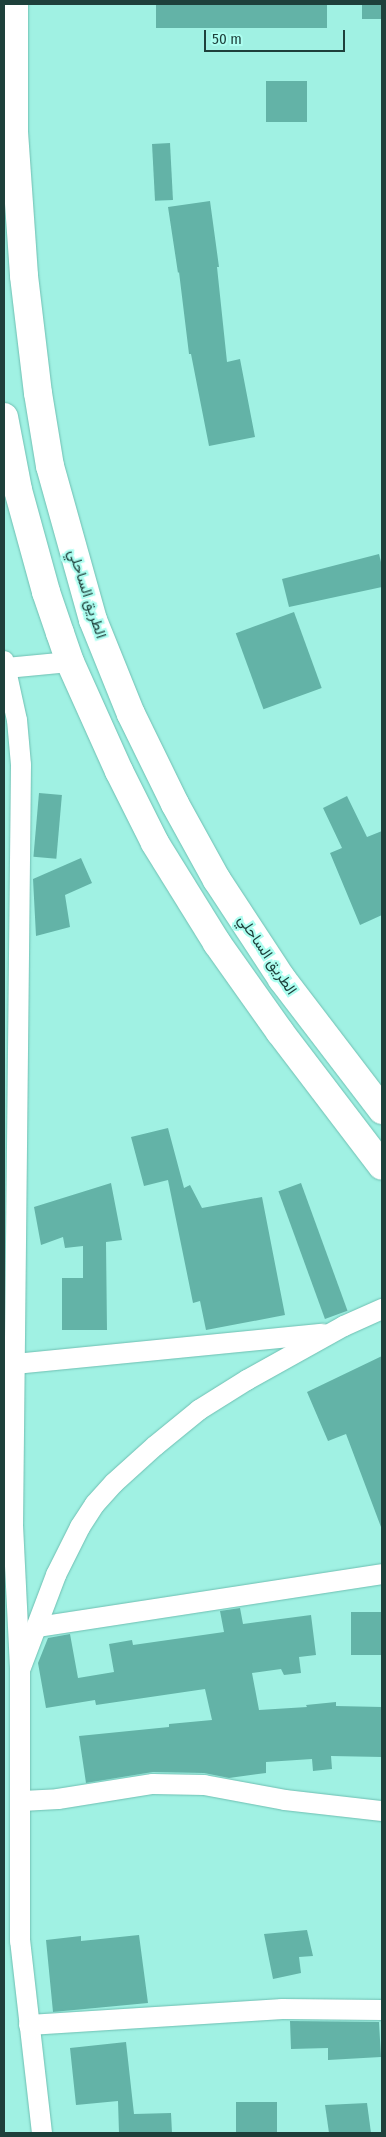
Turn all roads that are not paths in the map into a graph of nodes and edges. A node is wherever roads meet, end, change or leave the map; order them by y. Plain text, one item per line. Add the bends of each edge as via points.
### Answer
1 (14, 4) edge
2 (4, 417) edge
3 (70, 662) junction
4 (5, 664) edge
5 (382, 1110) edge
6 (10, 1153) edge
7 (382, 1166) edge
8 (382, 1309) edge
9 (332, 1333) junction
10 (9, 1364) edge
11 (382, 1574) edge
12 (37, 1626) junction
13 (20, 1670) junction
14 (22, 1802) junction
15 (382, 1811) edge
16 (382, 2010) edge
17 (29, 2024) junction
18 (42, 2133) edge

1 - 5 highway, الطريق الساحلي via 14,132 24,276 38,392 50,466 94,620 131,714 217,880 282,979
2 - 3 highway via 18,490 46,592
3 - 4 street
3 - 7 highway via 155,843 206,926 280,1032
4 - 6 street via 17,720 21,765
6 - 10 street
8 - 9 street
9 - 10 street
9 - 12 street via 199,1410 114,1483 80,1527 56,1575
10 - 13 street
11 - 12 street
12 - 13 street
13 - 14 street
14 - 15 street via 58,1800 153,1784 204,1785 285,1800
14 - 17 street via 20,1941
16 - 17 street via 282,2009
17 - 18 street

